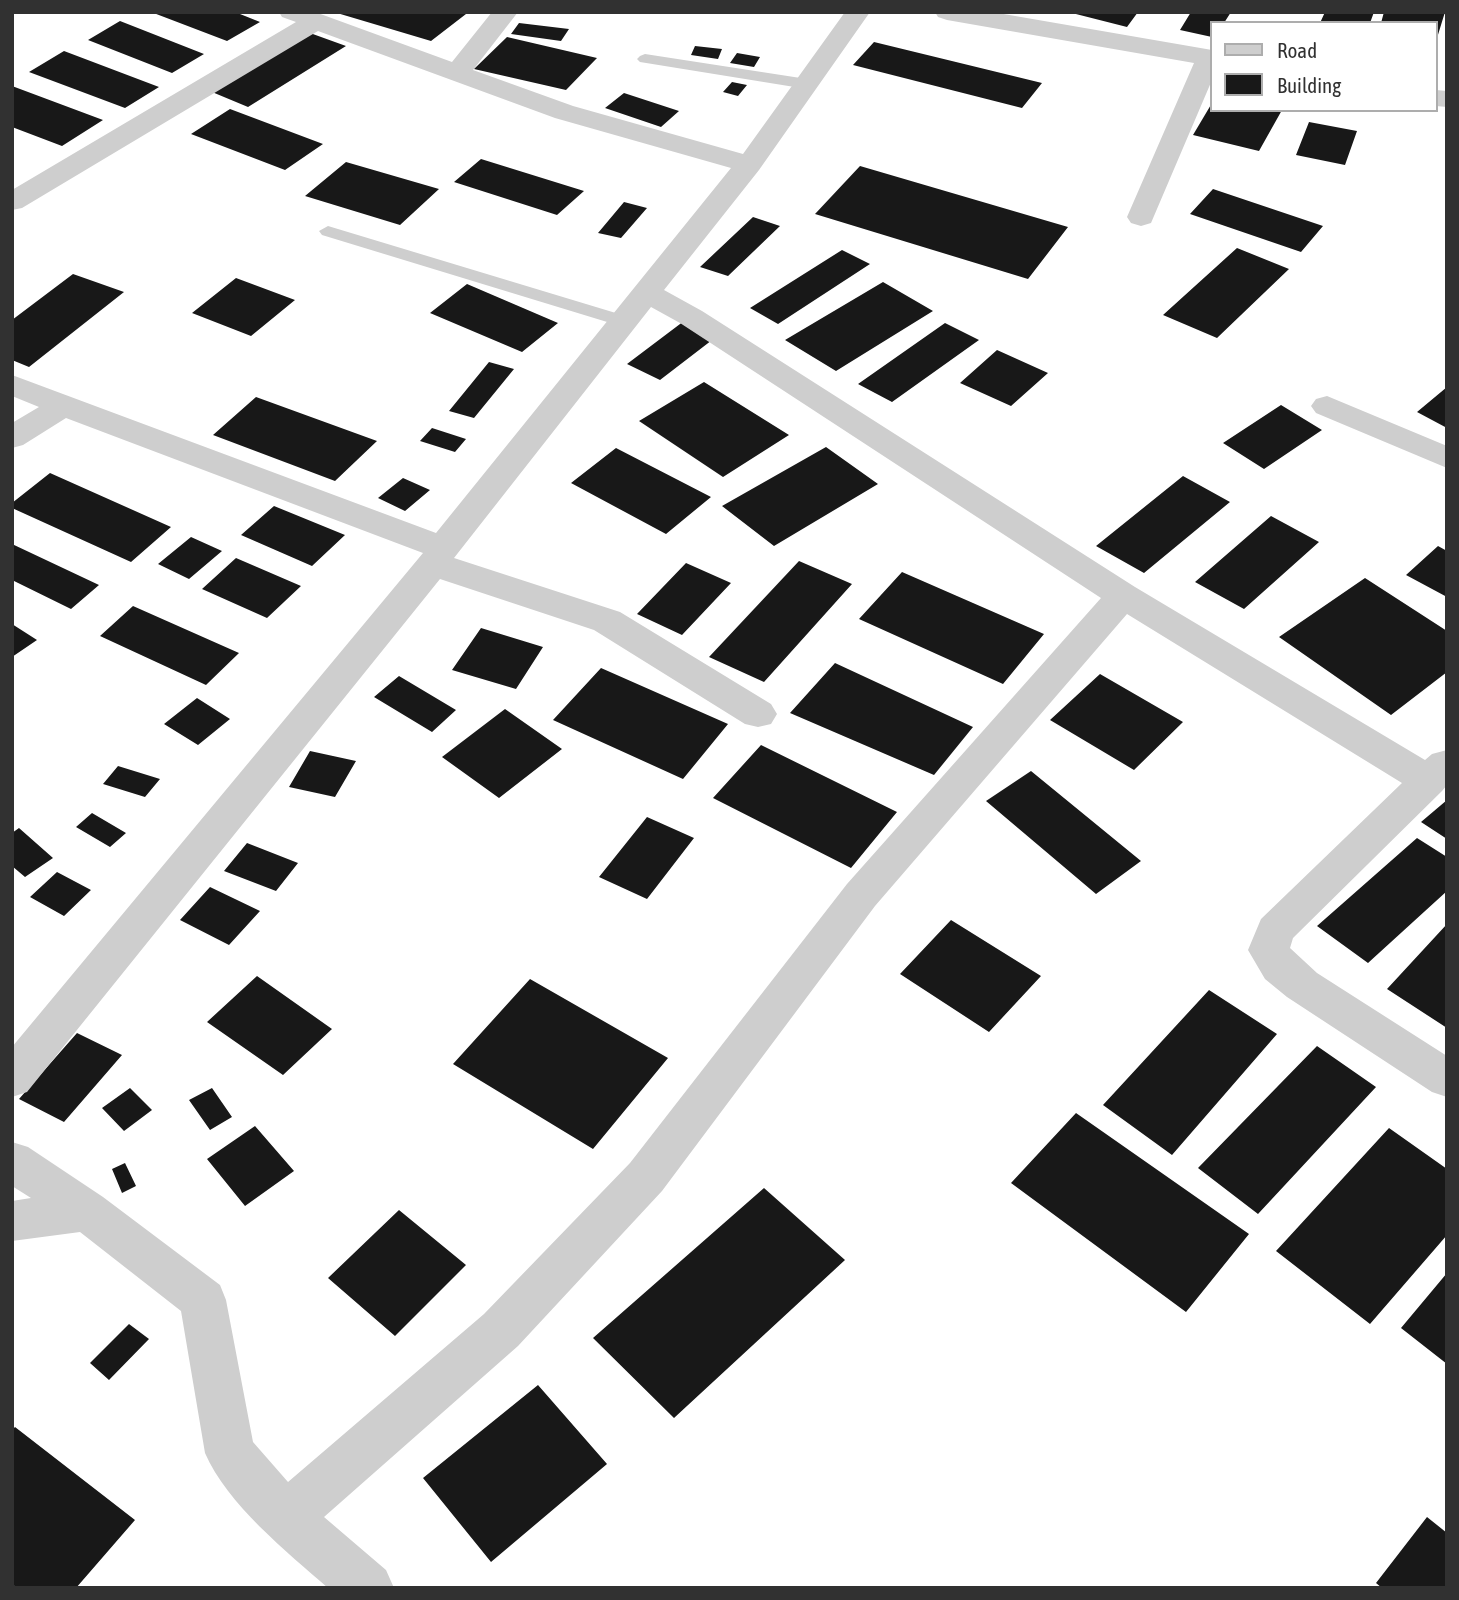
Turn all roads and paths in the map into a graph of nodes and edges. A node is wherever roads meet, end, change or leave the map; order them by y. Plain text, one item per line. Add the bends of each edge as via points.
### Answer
1 (506, 12) edge
2 (858, 12) edge
3 (947, 12) edge
4 (302, 17) edge
5 (1210, 57) edge
6 (645, 59) dead end
7 (1210, 59) edge
8 (457, 72) junction
9 (807, 84) junction
10 (749, 164) junction
11 (12, 167) edge
12 (48, 180) junction
13 (12, 202) edge
14 (1141, 217) dead end
15 (328, 231) dead end
16 (646, 292) junction
17 (624, 321) junction
18 (12, 385) edge
19 (64, 405) junction
20 (1327, 406) dead end
21 (12, 438) edge
22 (1447, 458) edge
23 (438, 556) junction
24 (1123, 596) junction
25 (758, 714) dead end
26 (1438, 771) edge
27 (12, 1079) edge
28 (1447, 1079) edge
29 (12, 1161) edge
30 (87, 1211) junction
31 (12, 1221) edge
32 (285, 1517) junction
33 (368, 1588) edge

1 - 8 street
2 - 9 street
3 - 5 street
4 - 8 street
4 - 12 street
6 - 9 lane
7 - 14 street
8 - 10 street via 564,112
9 - 10 street
10 - 16 street
11 - 12 street
12 - 13 street
15 - 17 lane
16 - 17 street
16 - 24 street
17 - 23 street
18 - 19 street
19 - 21 street
19 - 23 street
20 - 22 street
23 - 25 street via 607,621
23 - 27 street
24 - 26 street
24 - 32 street via 861,895 646,1177 501,1330
26 - 28 street via 1275,930 1269,950 1280,967 1302,985
29 - 30 street
30 - 31 street
30 - 32 street via 203,1300 230,1452
32 - 33 street

